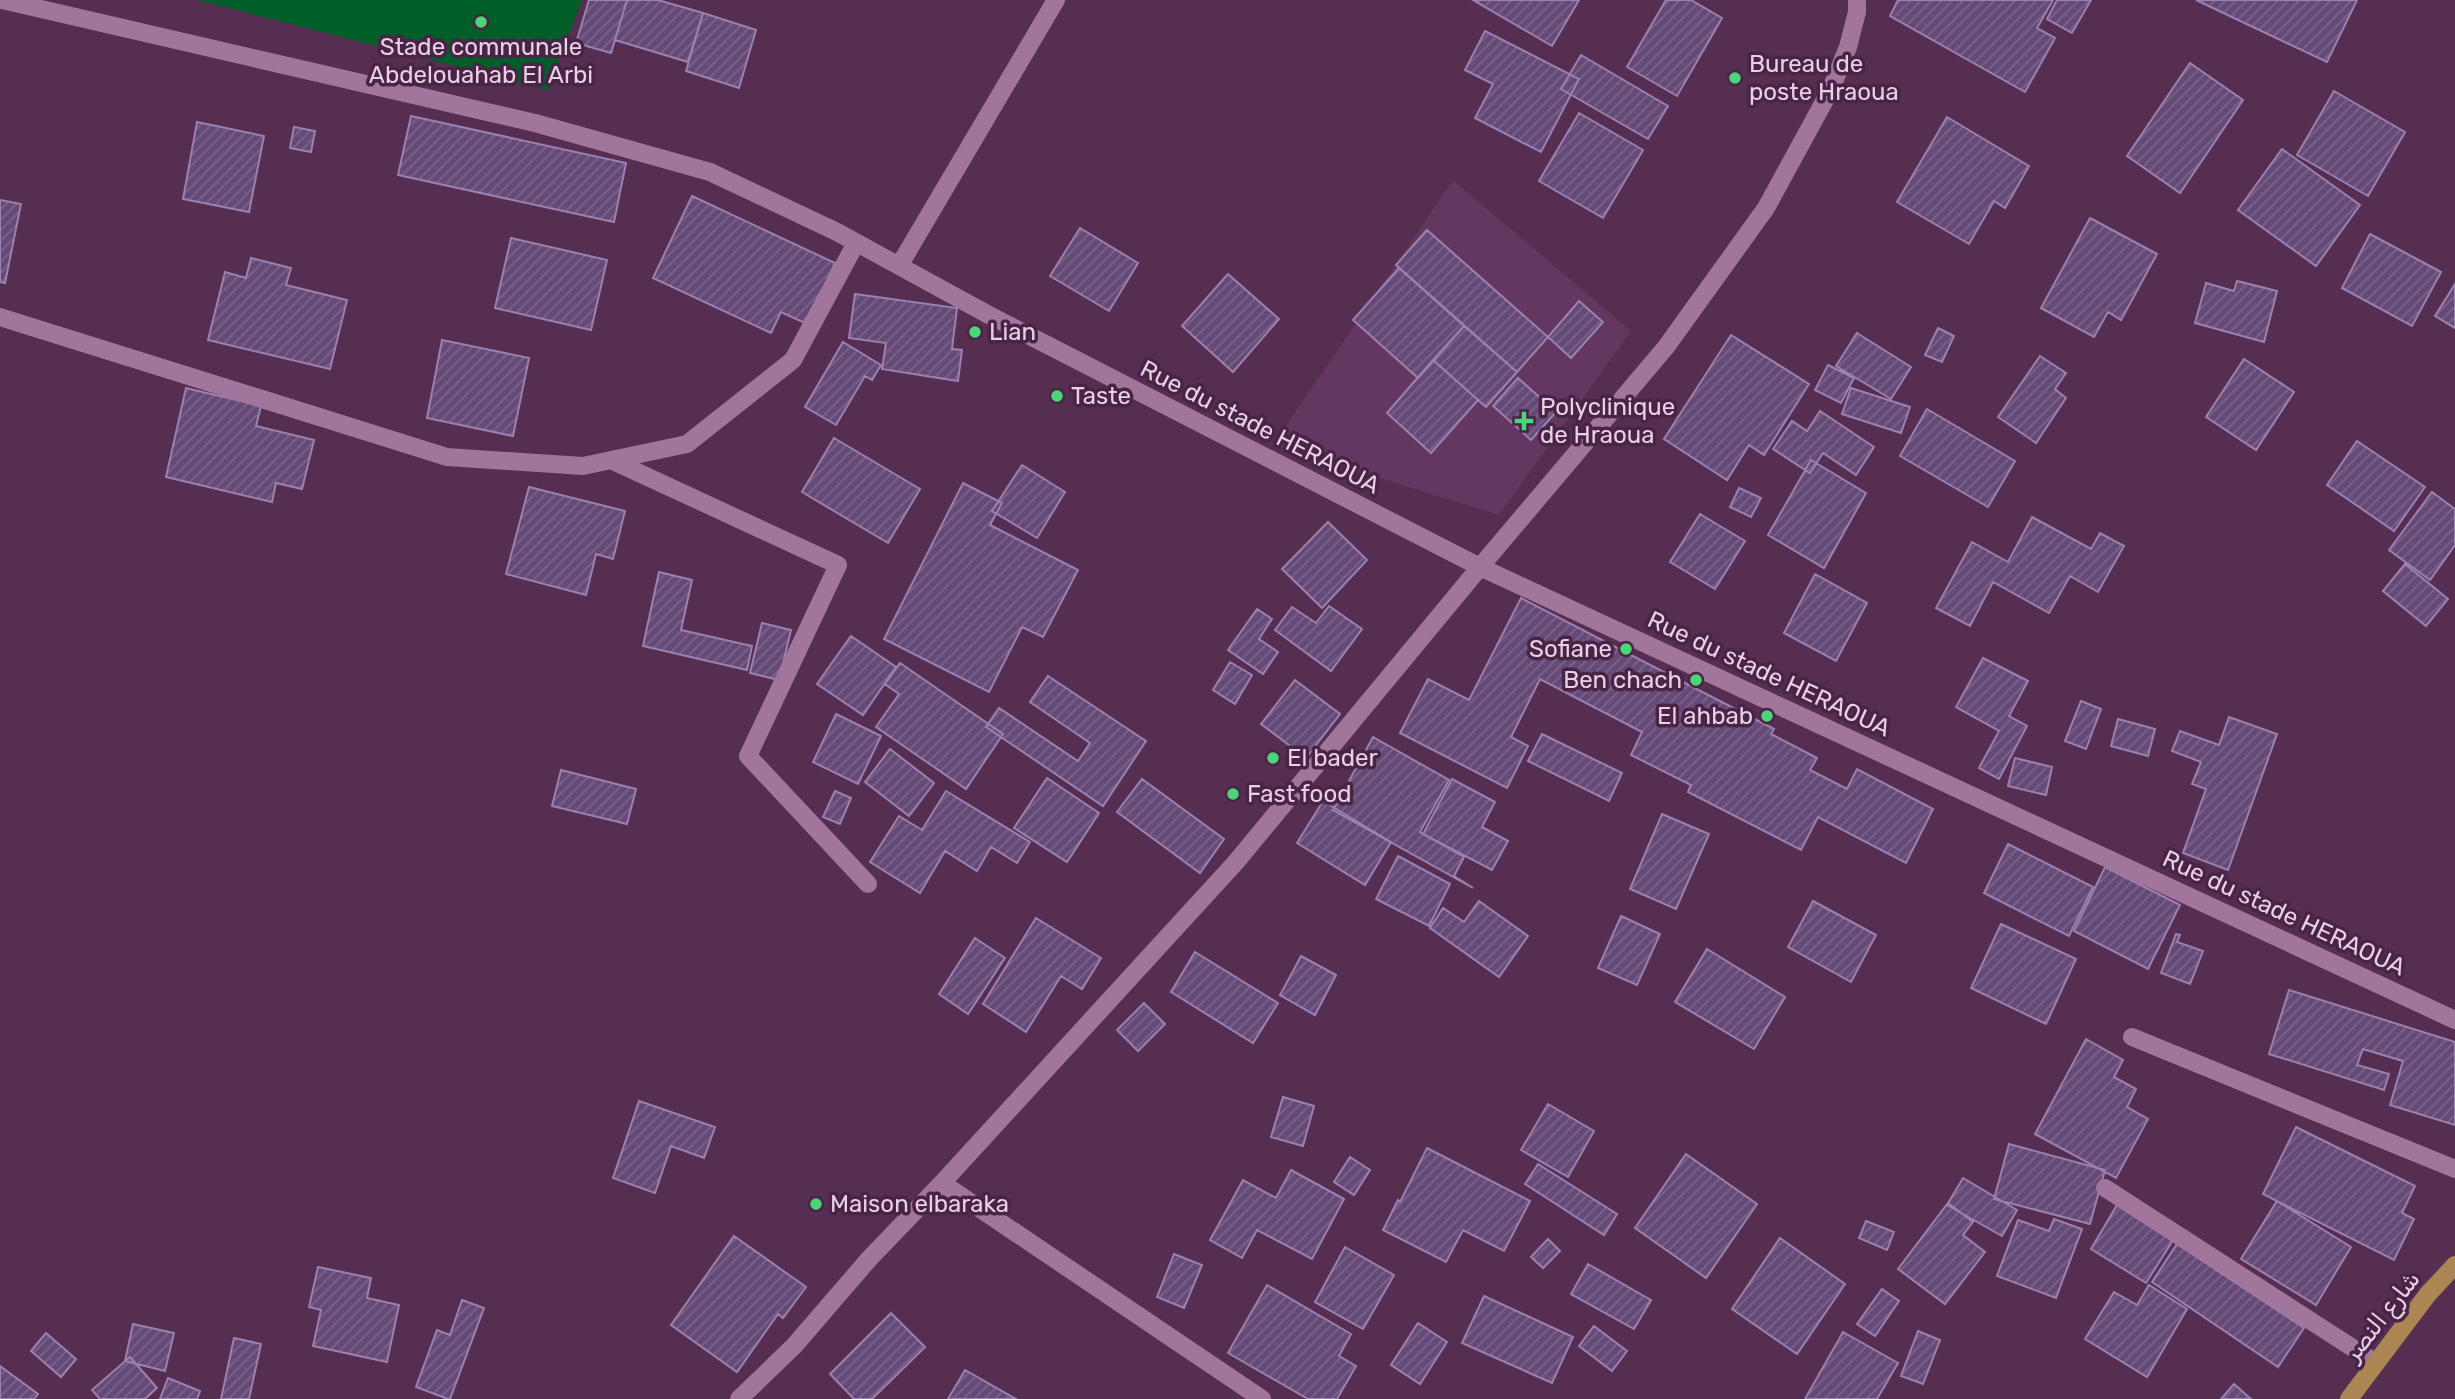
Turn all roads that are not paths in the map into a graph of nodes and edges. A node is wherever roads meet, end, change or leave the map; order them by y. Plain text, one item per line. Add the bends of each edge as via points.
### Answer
1 (2, 0) edge
2 (1056, 0) edge
3 (1857, 0) edge
4 (856, 243) junction
5 (899, 266) junction
6 (0, 317) edge
7 (611, 460) junction
8 (1480, 567) junction
9 (868, 884) dead end
10 (2455, 1020) edge
11 (2132, 1037) dead end
12 (2455, 1169) edge
13 (942, 1183) junction
14 (2105, 1188) dead end
15 (2455, 1265) edge
16 (2376, 1363) junction
17 (739, 1399) edge
18 (1262, 1399) edge
19 (2349, 1399) edge

1 - 4 street, Rue du stade HERAOUA via 535,123 710,172
2 - 5 street
3 - 8 street via 1848,47 1831,89 1766,208 1666,347
4 - 5 street, Rue du stade HERAOUA
4 - 7 street via 793,359 687,444
5 - 8 street, Rue du stade HERAOUA
6 - 7 street via 447,457 583,466
7 - 9 street via 838,565 747,756
8 - 10 street, Rue du stade HERAOUA
8 - 13 street via 1236,862
11 - 12 street
13 - 17 street via 794,1346
13 - 18 street
14 - 16 street
15 - 16 main road, شارع النصر
16 - 19 main road, شارع النصر

